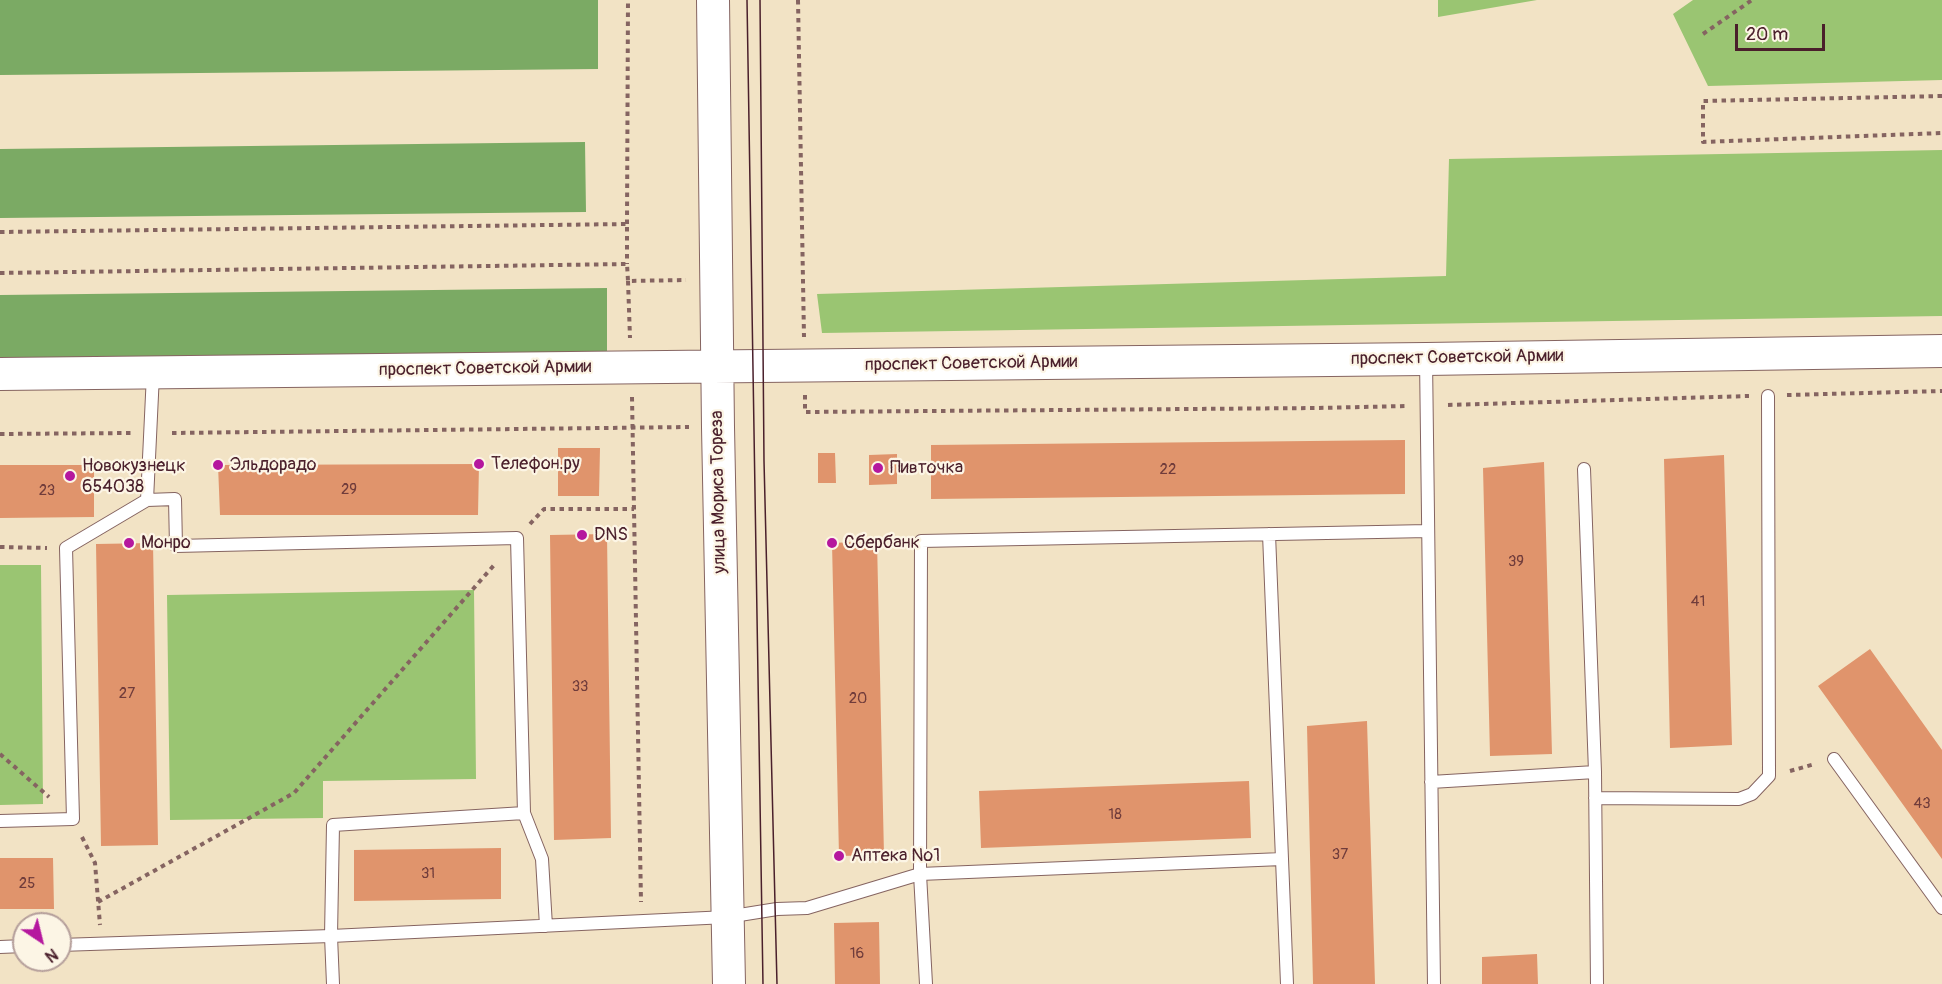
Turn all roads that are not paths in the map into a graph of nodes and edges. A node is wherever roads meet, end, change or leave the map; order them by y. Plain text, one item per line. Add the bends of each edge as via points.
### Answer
1 (713, 0) edge
2 (1942, 351) edge
3 (1426, 359) junction
4 (717, 366) junction
5 (153, 373) junction
6 (0, 374) edge
7 (1768, 396) road end
8 (1584, 469) dead end
9 (147, 500) junction
10 (1428, 531) junction
11 (1269, 534) junction
12 (1834, 759) road end
13 (1594, 772) junction
14 (1431, 782) junction
15 (1595, 798) junction
16 (524, 813) junction
17 (0, 821) edge
18 (1282, 859) junction
19 (920, 874) junction
20 (1942, 908) edge
21 (727, 917) junction
22 (546, 926) junction
23 (332, 936) junction
24 (72, 945) edge
25 (333, 984) edge
26 (729, 984) edge
27 (926, 984) edge
28 (1287, 984) edge
29 (1434, 984) edge
30 (1598, 984) edge

1 - 4 street, улица Мориса Тореза
2 - 3 street, проспект Советской Армии
3 - 4 street, проспект Советской Армии
3 - 10 lane
4 - 5 street, проспект Советской Армии
4 - 21 street, улица Мориса Тореза
5 - 6 street, проспект Советской Армии
5 - 9 lane
7 - 15 lane via 1769,776 1752,794 1739,799
8 - 13 lane
9 - 16 lane via 175,499 176,546 518,538
9 - 17 lane via 66,548 73,819
10 - 11 lane
10 - 14 lane
11 - 18 lane
11 - 19 lane via 921,541
12 - 20 lane
13 - 14 lane
13 - 15 lane
14 - 29 lane
15 - 30 lane
16 - 22 lane via 542,860
16 - 23 lane via 333,825
18 - 19 lane
18 - 28 lane
19 - 21 lane via 807,908
19 - 27 lane
21 - 22 lane
21 - 26 street, улица Мориса Тореза
22 - 23 lane
23 - 24 lane
23 - 25 lane

